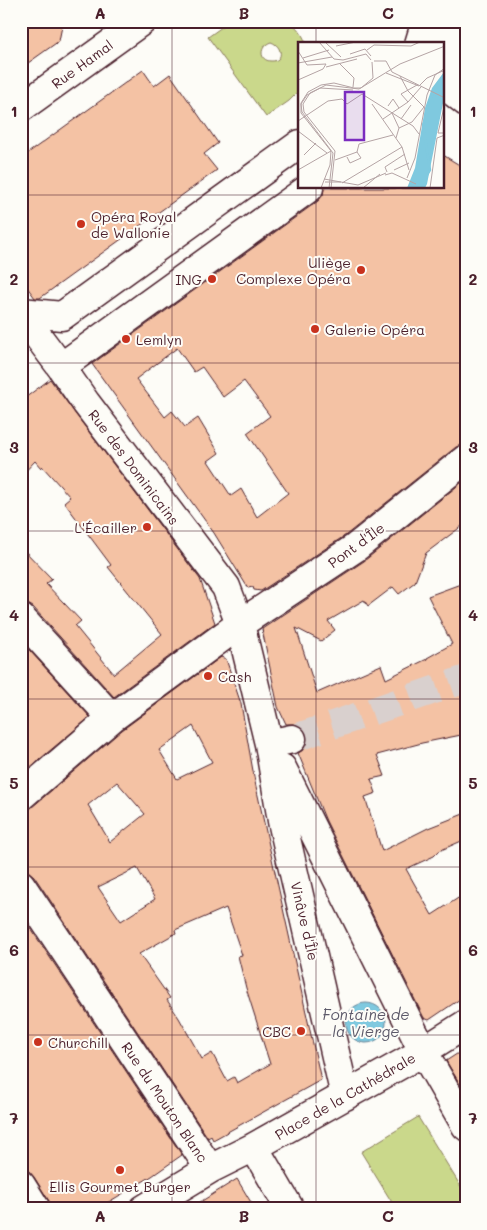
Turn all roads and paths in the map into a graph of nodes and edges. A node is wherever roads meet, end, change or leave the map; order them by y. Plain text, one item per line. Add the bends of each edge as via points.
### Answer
1 (142, 21) edge
2 (447, 24) edge
3 (423, 42) edge
4 (466, 73) edge
5 (444, 85) edge
6 (466, 102) edge
7 (21, 108) edge
8 (298, 145) edge
9 (308, 189) edge
10 (21, 313) edge
11 (61, 367) junction
12 (466, 459) edge
13 (21, 618) edge
14 (240, 624) junction
15 (112, 718) junction
16 (281, 742) junction
17 (21, 796) edge
18 (21, 885) edge
19 (466, 1024) edge
20 (423, 1052) junction
21 (345, 1096) junction
22 (466, 1126) edge
23 (254, 1147) junction
24 (210, 1169) junction
25 (21, 1185) edge
26 (36, 1209) edge
27 (144, 1209) edge
28 (290, 1209) edge

1 - 7 street, Rue Hamal
2 - 3 street
2 - 4 street via 449,49 454,61
5 - 6 street
8 - 10 street via 62,316
9 - 11 street
10 - 11 street, Rue des Dominicains
11 - 14 street, Rue des Dominicains via 226,587
12 - 14 street, Pont d'Île via 355,548
13 - 15 street
14 - 15 street, Pont d'Île
14 - 16 street, Vinâve d'Île
15 - 17 street, Pont d'Île
16 - 20 street, Vinâve d'Île
16 - 21 street, Vinâve d'Île via 282,822
18 - 24 street, Rue du Mouton Blanc
19 - 20 street
20 - 21 street, Place de la Cathédrale
20 - 22 street, Place de la Cathédrale
21 - 23 street, Place de la Cathédrale
23 - 24 street, Place de la Cathédrale
23 - 28 street
24 - 27 street, Place de la Cathédrale
25 - 26 street

